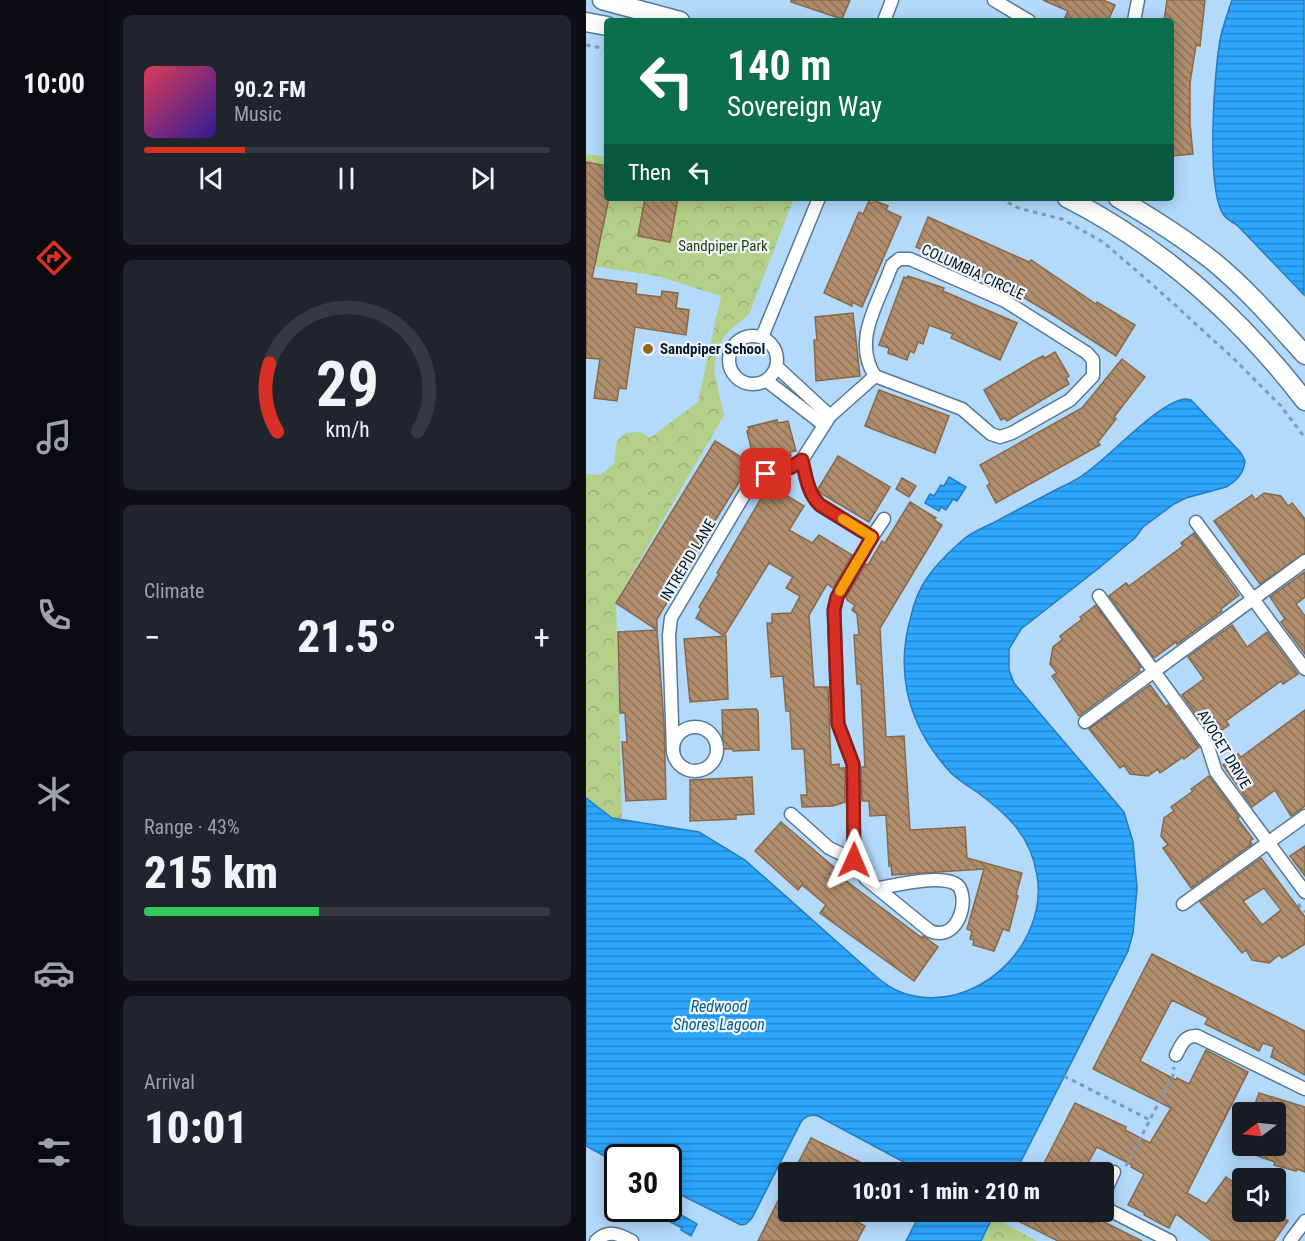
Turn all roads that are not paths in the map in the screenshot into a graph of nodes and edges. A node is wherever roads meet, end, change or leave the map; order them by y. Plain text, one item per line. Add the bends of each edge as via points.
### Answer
1 (602, 0) edge
2 (892, 0) edge
3 (994, 0) edge
4 (1138, 0) edge
5 (669, 18) edge
6 (885, 18) edge
7 (1024, 18) edge
8 (1135, 18) edge
9 (586, 22) edge
10 (604, 25) edge
11 (818, 201) edge
12 (1072, 201) edge
13 (1123, 201) edge
14 (762, 337) junction
15 (1304, 355) edge
16 (777, 367) junction
17 (875, 376) junction
18 (767, 381) junction
19 (1304, 401) edge
20 (827, 421) junction
21 (802, 460) junction
22 (884, 519) dead end
23 (1196, 522) dead end
24 (872, 537) junction
25 (1304, 561) edge
26 (1099, 596) dead end
27 (1253, 598) junction
28 (1304, 669) edge
29 (1154, 671) junction
30 (1085, 722) dead end
31 (673, 751) dead end
32 (791, 814) dead end
33 (1304, 816) edge
34 (1268, 842) junction
35 (854, 860) junction
36 (879, 888) junction
37 (1304, 892) edge
38 (1183, 904) dead end
39 (1176, 1055) road end
40 (1304, 1089) edge
41 (1114, 1213) edge
42 (1304, 1221) edge
43 (601, 1238) edge
44 (632, 1241) edge
45 (1170, 1241) edge
46 (1290, 1241) edge

1 - 5 main road
2 - 6 street
3 - 7 street
4 - 8 street
9 - 10 main road
11 - 14 street
12 - 19 main road via 1136,239 1199,288 1237,323
13 - 15 main road via 1173,231 1215,263
14 - 16 street via 776,350
14 - 18 street via 748,336 735,344 729,359 739,380 754,385
16 - 18 street
16 - 20 street
17 - 17 street, COLUMBIA CIRCLE via 962,409 1000,437 1070,400 1091,379 1094,369 1087,352 1005,301 902,258 892,265 866,330 867,359
17 - 20 street
18 - 20 street
20 - 21 street
21 - 24 street via 814,499
21 - 31 street, INTREPID LANE via 790,468 759,477 750,485 671,618
22 - 24 street
23 - 27 street
24 - 35 street via 837,597 834,610 838,724 853,764
25 - 27 street
26 - 29 street, AVOCET DRIVE
27 - 28 street
27 - 29 street
29 - 30 street
29 - 34 street, AVOCET DRIVE via 1207,744 1216,772
32 - 35 street via 829,848
33 - 34 street
34 - 37 street, AVOCET DRIVE
34 - 38 street
35 - 36 street via 866,879
36 - 36 street via 943,880 956,883 962,891 959,916 952,930 934,933
39 - 40 street via 1188,1037 1203,1037
41 - 45 street
42 - 46 street
43 - 44 street via 617,1233

